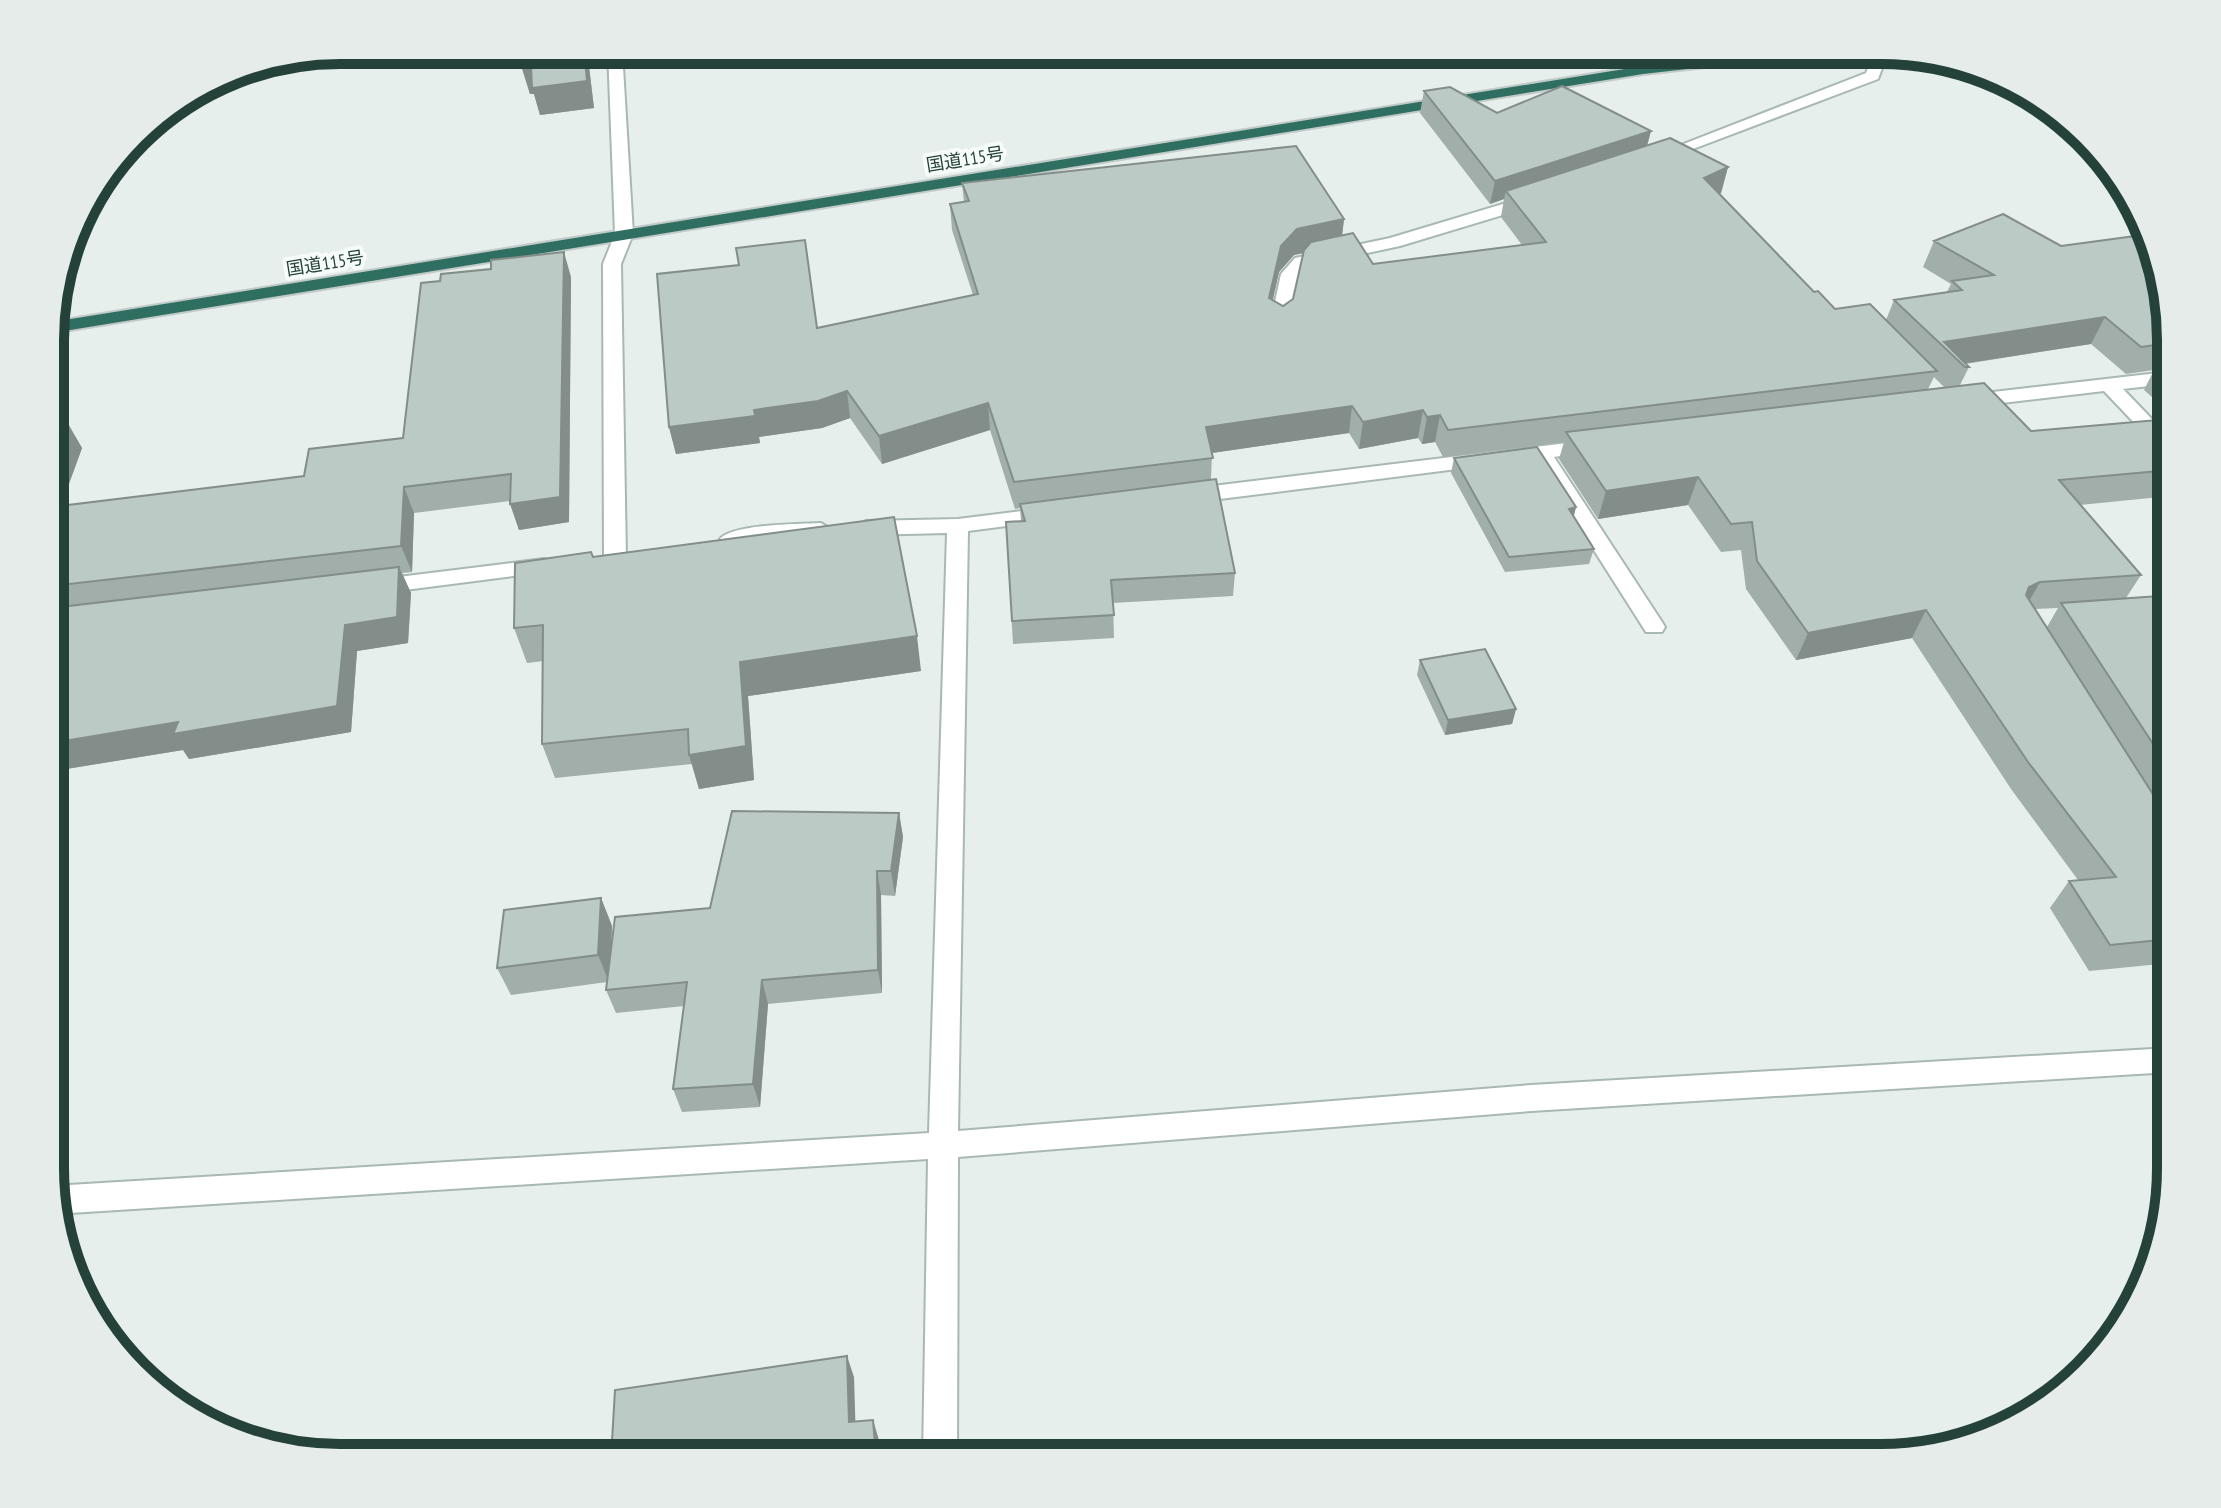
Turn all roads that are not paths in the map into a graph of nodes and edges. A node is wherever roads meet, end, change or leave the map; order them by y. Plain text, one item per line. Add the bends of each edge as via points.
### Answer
1 (616, 64) edge
2 (1696, 64) edge
3 (1877, 64) edge
4 (1640, 164) edge
5 (1555, 192) edge
6 (624, 234) junction
7 (1279, 325) edge
8 (65, 326) edge
9 (2156, 381) edge
10 (2109, 385) junction
11 (1946, 404) edge
12 (2156, 434) edge
13 (1619, 443) edge
14 (1541, 452) junction
15 (1163, 500) edge
16 (1068, 512) edge
17 (958, 526) junction
18 (707, 543) edge
19 (615, 558) edge
20 (568, 564) edge
21 (349, 589) edge
22 (1654, 627) dead end
23 (2156, 1061) edge
24 (943, 1145) junction
25 (66, 1199) edge
26 (940, 1444) edge

1 - 6 street
2 - 6 highway, 国道115号
3 - 4 street via 1873,76
5 - 7 street via 1394,242 1301,262 1290,274
6 - 8 highway, 国道115号
6 - 19 street via 612,264
9 - 10 street
10 - 11 street
10 - 12 street
13 - 14 street
14 - 15 street
14 - 22 street
16 - 17 street
17 - 18 street via 783,531
17 - 24 street
20 - 21 street
23 - 24 street via 1531,1098
24 - 25 street
24 - 26 street

